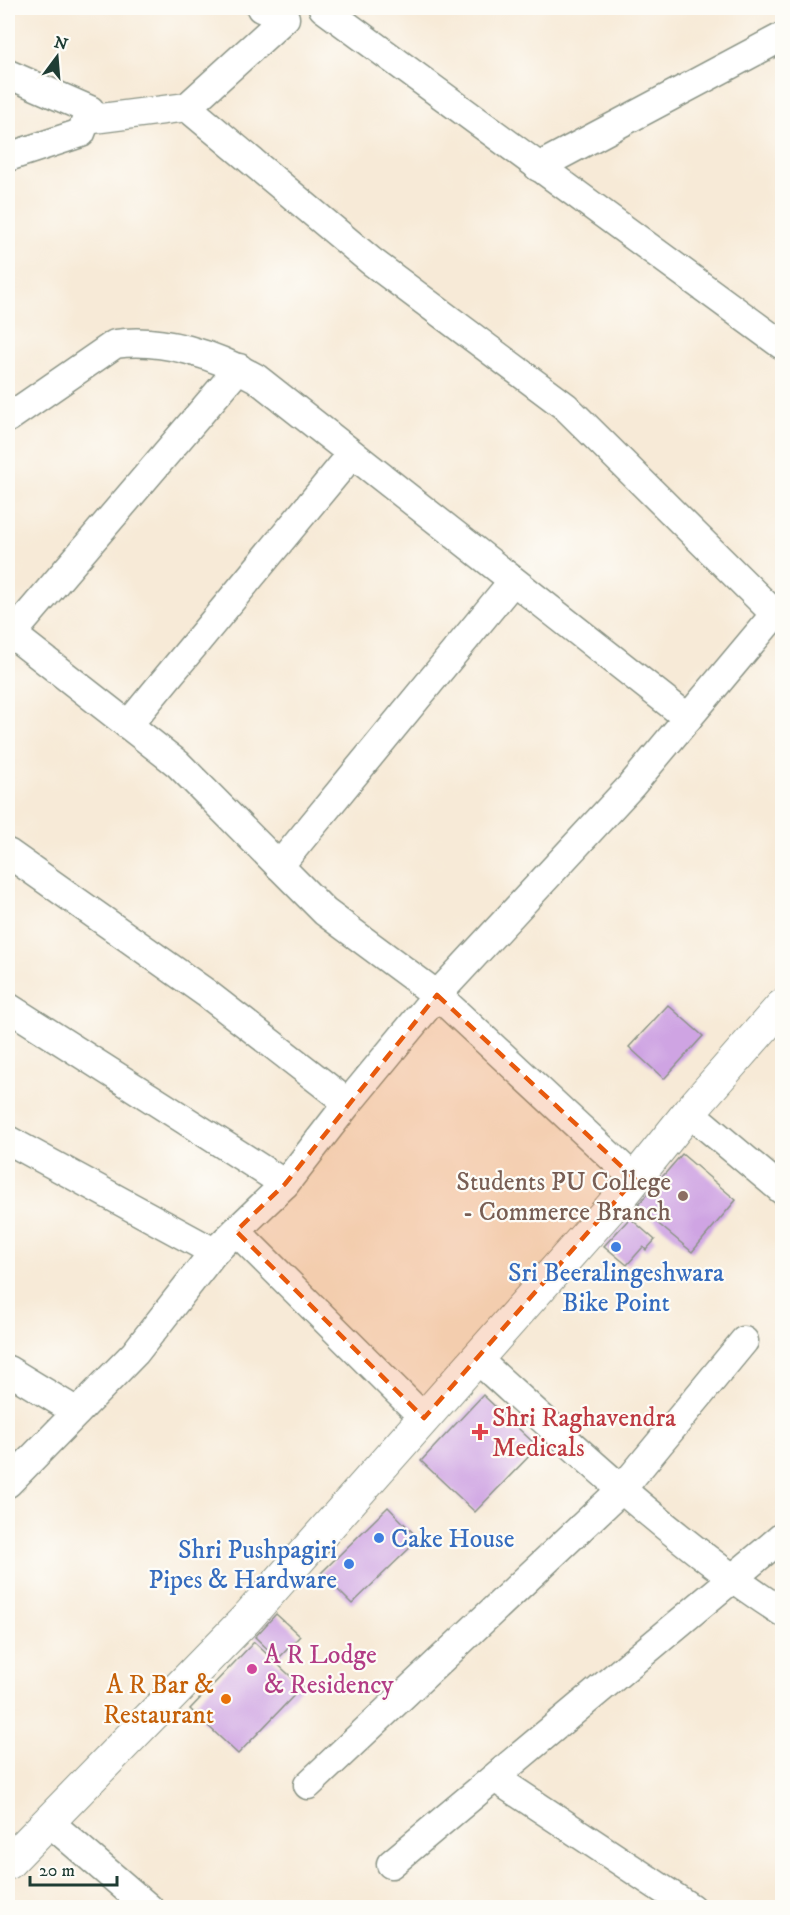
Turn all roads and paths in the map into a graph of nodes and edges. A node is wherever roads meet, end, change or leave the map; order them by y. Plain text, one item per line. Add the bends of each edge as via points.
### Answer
1 (323, 8) edge
2 (285, 11) edge
3 (783, 37) edge
4 (8, 74) edge
5 (188, 107) junction
6 (86, 120) junction
7 (8, 157) edge
8 (538, 167) junction
9 (783, 345) edge
10 (239, 368) junction
11 (8, 418) edge
12 (352, 454) junction
13 (513, 580) junction
14 (779, 609) edge
15 (10, 632) edge
16 (688, 718) junction
17 (128, 725) junction
18 (8, 853) edge
19 (279, 866) junction
20 (438, 995) junction
21 (783, 1006) edge
22 (8, 1007) edge
23 (348, 1103) junction
24 (689, 1112) junction
25 (8, 1140) edge
26 (635, 1179) junction
27 (285, 1184) junction
28 (783, 1190) edge
29 (236, 1231) junction
30 (214, 1252) junction
31 (744, 1341) dead end
32 (477, 1359) junction
33 (8, 1370) edge
34 (77, 1412) junction
35 (424, 1418) junction
36 (8, 1483) edge
37 (621, 1490) junction
38 (783, 1537) edge
39 (733, 1580) junction
40 (783, 1612) edge
41 (495, 1778) junction
42 (308, 1785) dead end
43 (48, 1821) junction
44 (8, 1863) edge
45 (391, 1864) dead end
46 (149, 1908) edge
47 (691, 1908) edge

1 - 8 street
2 - 5 street
3 - 8 street
4 - 6 street via 90,110
5 - 6 street
5 - 14 street via 371,261 566,407
6 - 7 street via 81,133
8 - 9 street
10 - 11 street via 160,344 115,344
10 - 12 street
10 - 15 street
12 - 13 street
12 - 17 street
13 - 16 street
13 - 19 street
14 - 16 street
15 - 17 street
16 - 20 street via 632,786
17 - 19 street via 177,764
18 - 23 street via 206,993
19 - 20 street via 325,912
20 - 23 street
20 - 26 street
21 - 24 street
22 - 27 street
23 - 27 street
24 - 26 street
24 - 28 street
25 - 30 street
26 - 32 street
27 - 29 street
29 - 30 street
29 - 35 street
30 - 34 street via 135,1353
31 - 37 street
32 - 35 street
32 - 37 street
33 - 34 street
34 - 36 street
35 - 43 street via 246,1619
37 - 39 street
37 - 42 street
38 - 39 street
39 - 40 street
39 - 41 street
41 - 45 street
41 - 47 street
43 - 44 street
43 - 46 street

